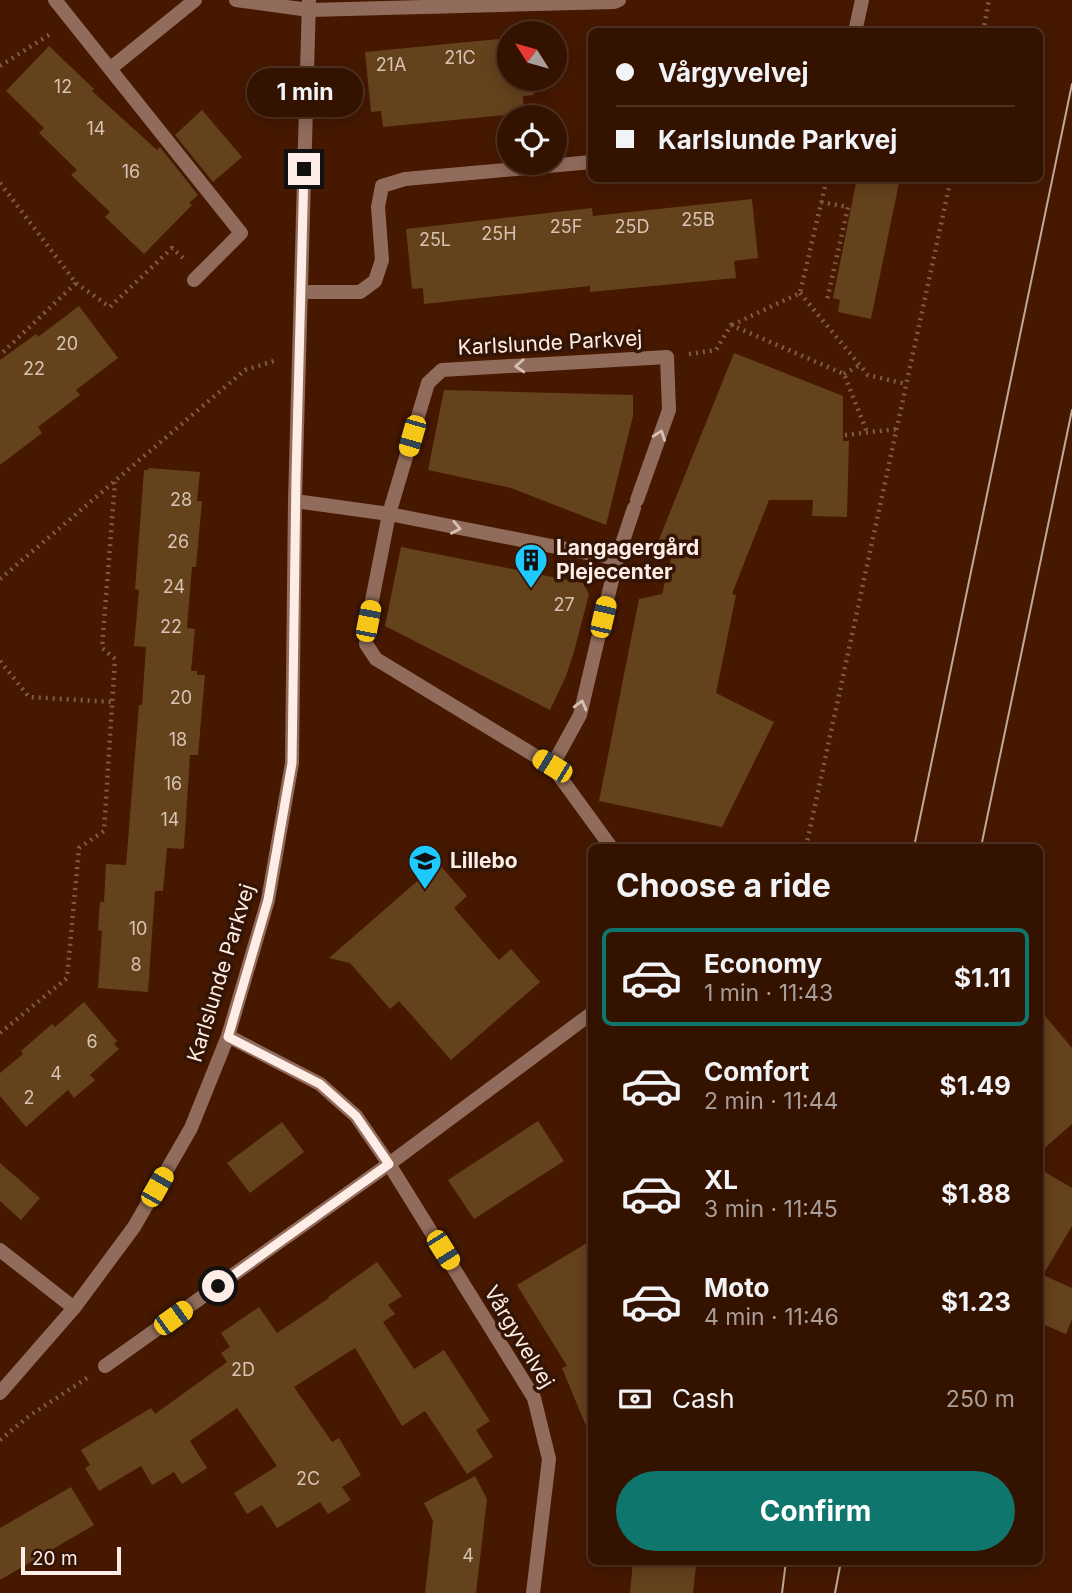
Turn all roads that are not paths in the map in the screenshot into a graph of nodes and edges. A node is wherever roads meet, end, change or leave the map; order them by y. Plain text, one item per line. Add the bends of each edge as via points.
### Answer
1 (55, 0) edge
2 (195, 0) edge
3 (236, 0) edge
4 (619, 0) edge
5 (862, 0) edge
6 (309, 5) edge
7 (856, 28) edge
8 (111, 68) junction
9 (588, 163) edge
10 (196, 277) road end
11 (302, 292) junction
12 (295, 501) junction
13 (389, 514) junction
14 (617, 559) junction
15 (552, 766) junction
16 (609, 844) edge
17 (588, 1016) edge
18 (228, 1037) junction
19 (389, 1164) junction
20 (0, 1250) edge
21 (74, 1308) junction
22 (105, 1366) road end
23 (0, 1393) edge
24 (533, 1593) edge

1 - 8 street
2 - 8 street
3 - 6 street
4 - 6 street
5 - 7 street
6 - 11 street, Karlslunde Parkvej
8 - 10 street via 241,233
9 - 11 street via 405,179 382,186 378,207 382,260 375,281 360,292
11 - 12 street, Karlslunde Parkvej
12 - 13 street
12 - 18 street, Karlslunde Parkvej via 292,763 268,900
13 -> 14 street
14 -> 13 street, Karlslunde Parkvej via 669,410 667,357 442,370 428,383
13 - 15 street, Karlslunde Parkvej via 366,644 376,659
15 -> 14 street, Karlslunde Parkvej via 580,715
15 - 16 street, Karlslunde Parkvej
17 - 19 street
18 - 19 street, Vårgyvelvej via 320,1084 356,1116
18 - 21 street, Karlslunde Parkvej via 191,1128 134,1227
19 - 22 street
19 - 24 street, Vårgyvelvej via 534,1398 549,1459
20 - 21 street
21 - 23 street, Karlslunde Parkvej

